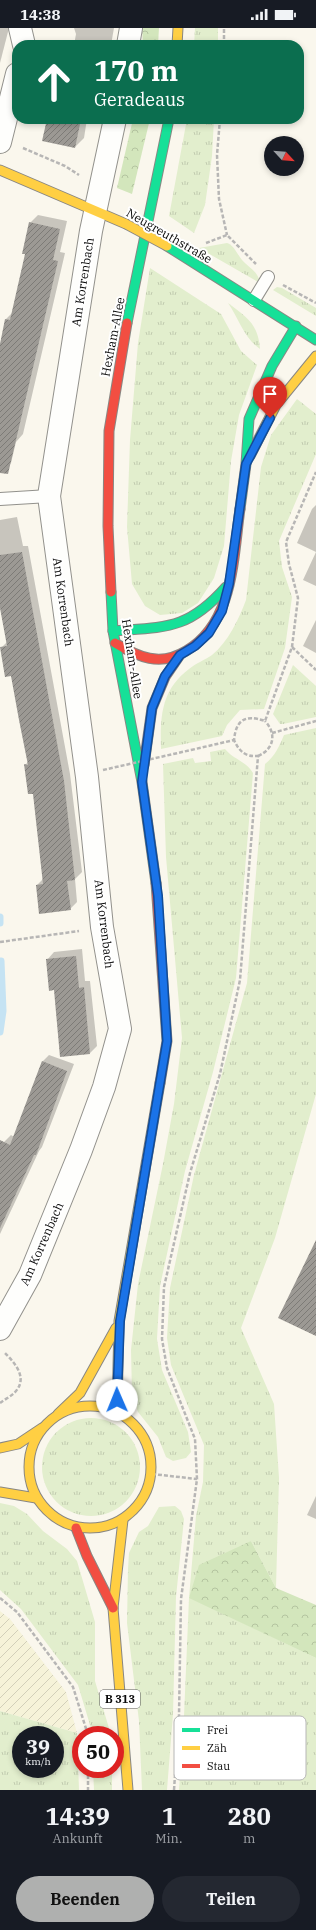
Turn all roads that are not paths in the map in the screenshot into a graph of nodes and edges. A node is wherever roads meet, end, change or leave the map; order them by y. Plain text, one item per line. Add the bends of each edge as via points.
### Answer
1 (20, 28) edge
2 (130, 28) edge
3 (178, 28) edge
4 (23, 40) edge
5 (129, 40) edge
6 (177, 40) edge
7 (12, 93) edge
8 (113, 124) edge
9 (169, 124) edge
10 (0, 140) edge
11 (0, 170) edge
12 (98, 199) junction
13 (268, 276) road end
14 (254, 300) junction
15 (296, 326) junction
16 (316, 340) edge
17 (316, 356) edge
18 (246, 464) junction
19 (49, 496) junction
20 (0, 499) edge
21 (229, 584) junction
22 (113, 630) junction
23 (115, 643) junction
24 (180, 655) junction
25 (142, 782) junction
26 (120, 1321) junction
27 (0, 1329) edge
28 (117, 1412) junction
29 (58, 1414) junction
30 (42, 1428) junction
31 (0, 1448) edge
32 (0, 1492) edge
33 (36, 1498) junction
34 (123, 1520) junction
35 (76, 1528) junction
36 (113, 1608) junction
37 (128, 1790) edge

1 - 4 street
2 - 5 street
3 - 6 main road
7 - 10 street
8 - 12 street, Am Korrenbach
9 - 22 main road, Hexham-Allee via 123,342 109,431 108,526
11 - 12 main road, Neugreuthstraße
12 - 14 main road, Neugreuthstraße, bridge via 126,224 167,246
12 - 19 street, Am Korrenbach
13 - 14 lane
14 - 15 main road, Neugreuthstraße
15 - 16 main road, Neugreuthstraße
15 - 18 main road via 256,398 249,419
17 - 18 main road via 276,406
18 - 21 main road
19 - 20 lane
19 - 27 street, Am Korrenbach via 87,777 102,927 120,1029 104,1088 82,1150 30,1275
21 - 22 main road via 204,610 185,621 157,627
21 - 24 main road via 222,611 209,633
22 - 23 main road, Hexham-Allee
23 - 24 main road via 135,655 153,660
23 - 25 main road, Hexham-Allee
24 - 25 main road via 165,676 152,708
25 - 26 main road, Hexham-Allee via 158,896 167,1041
26 - 28 main road, Hexham-Allee
26 - 29 main road, Hexham-Allee via 80,1393
28 - 29 main road via 97,1405 76,1407
28 - 34 main road via 132,1421 144,1436 150,1454 152,1474 147,1492 137,1507
29 - 30 main road
30 - 31 main road via 18,1444
30 - 33 main road via 32,1445 28,1465 30,1482
32 - 33 main road
33 - 35 main road via 46,1511 60,1522
34 - 35 main road via 92,1529
34 - 36 main road, B 313
35 - 36 main road, B 313 via 86,1556
36 - 37 main road, B 313

